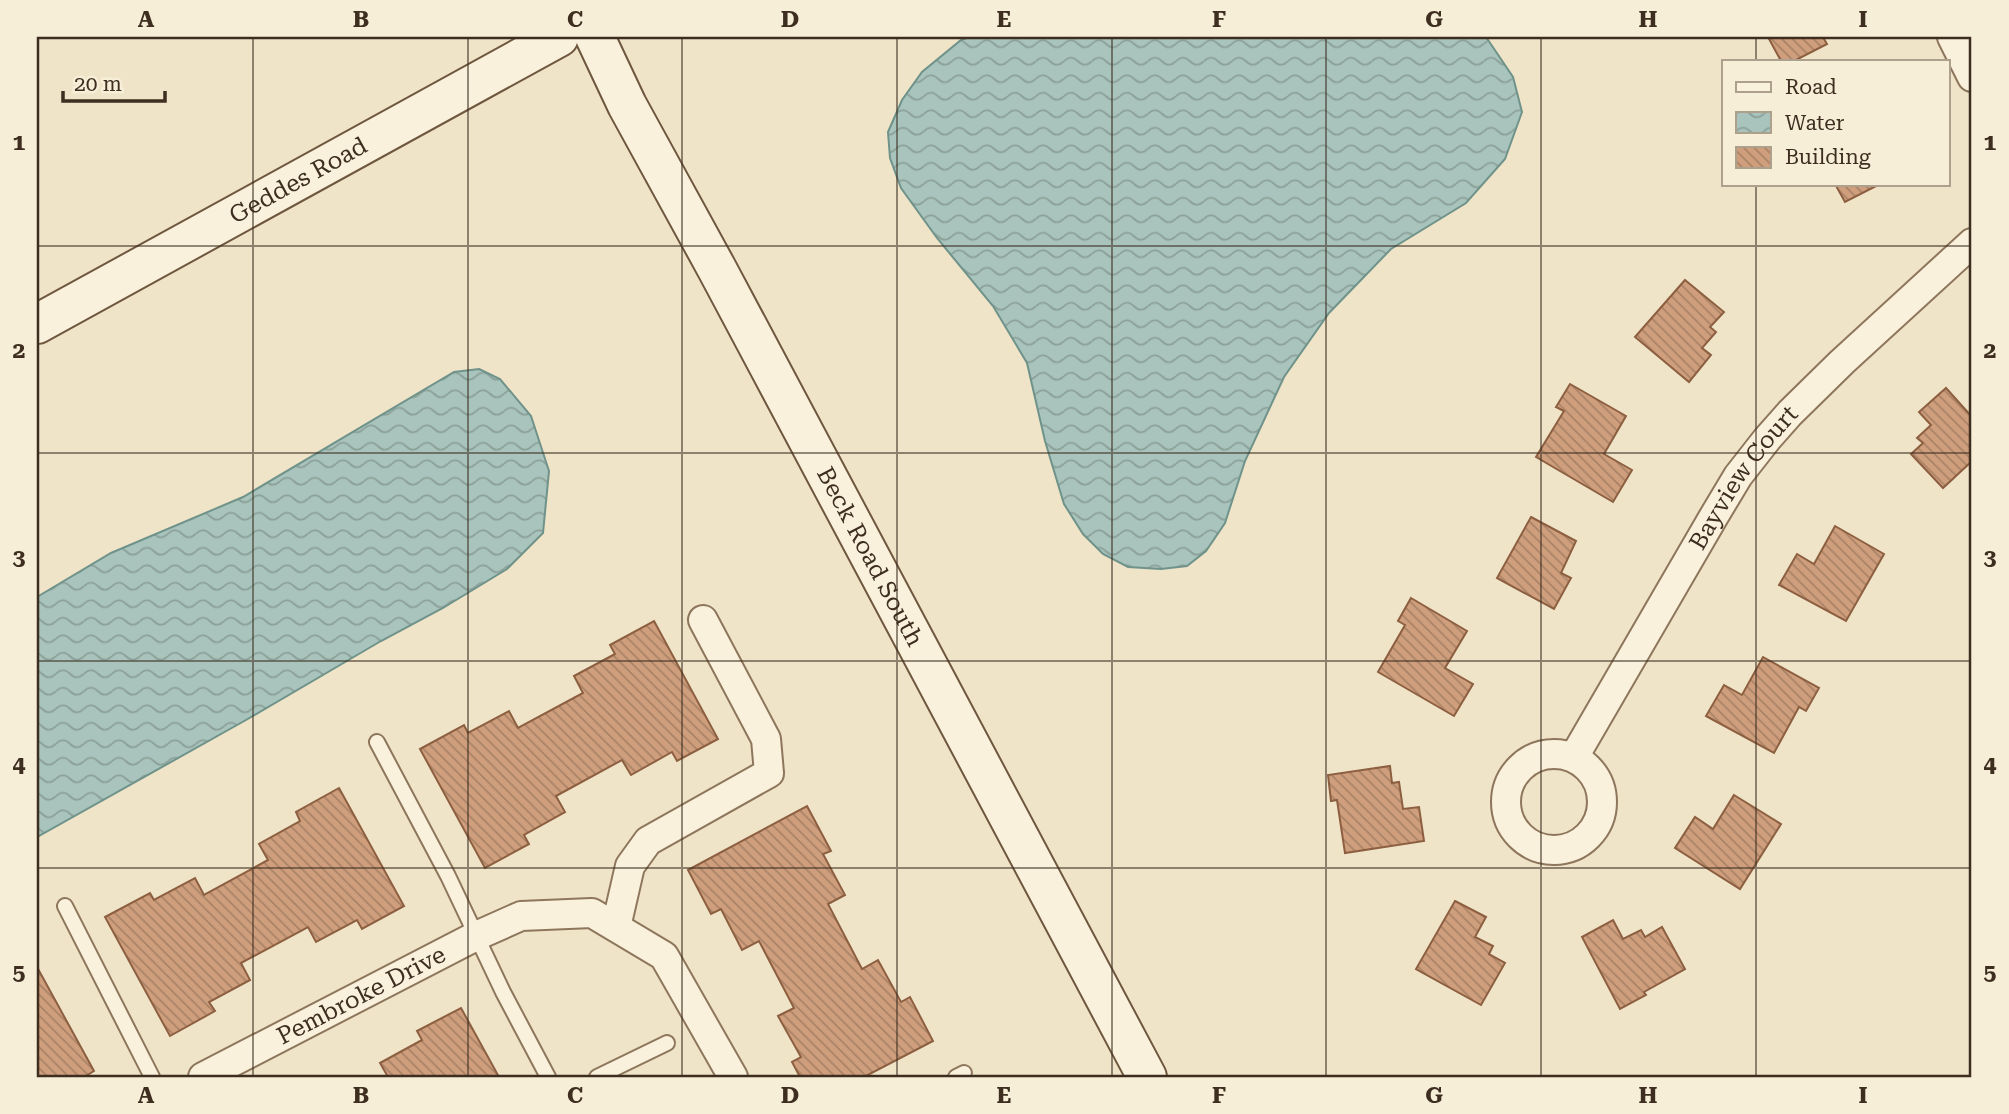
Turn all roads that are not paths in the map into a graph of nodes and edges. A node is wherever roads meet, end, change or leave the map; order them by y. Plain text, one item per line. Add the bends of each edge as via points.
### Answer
1 (559, 37) edge
2 (595, 37) edge
3 (1952, 37) edge
4 (1972, 77) edge
5 (1972, 243) edge
6 (37, 324) edge
7 (703, 620) dead end
8 (377, 742) dead end
9 (1574, 757) dead end
10 (65, 906) dead end
11 (615, 927) junction
12 (477, 936) junction
13 (667, 1043) dead end
14 (152, 1077) edge
15 (203, 1077) edge
16 (548, 1077) edge
17 (597, 1077) edge
18 (733, 1077) edge
19 (1147, 1077) edge

1 - 6 main road, Geddes Road
2 - 19 main road, Beck Road South
3 - 4 street
5 - 9 street, Bayview Court via 1790,413 1738,476
7 - 11 street via 766,739 769,773 648,841 630,866
8 - 12 lane
10 - 14 lane
11 - 12 street, Pembroke Drive via 592,913 521,916
11 - 18 street via 664,956
12 - 15 street, Pembroke Drive
12 - 16 lane
13 - 17 lane

